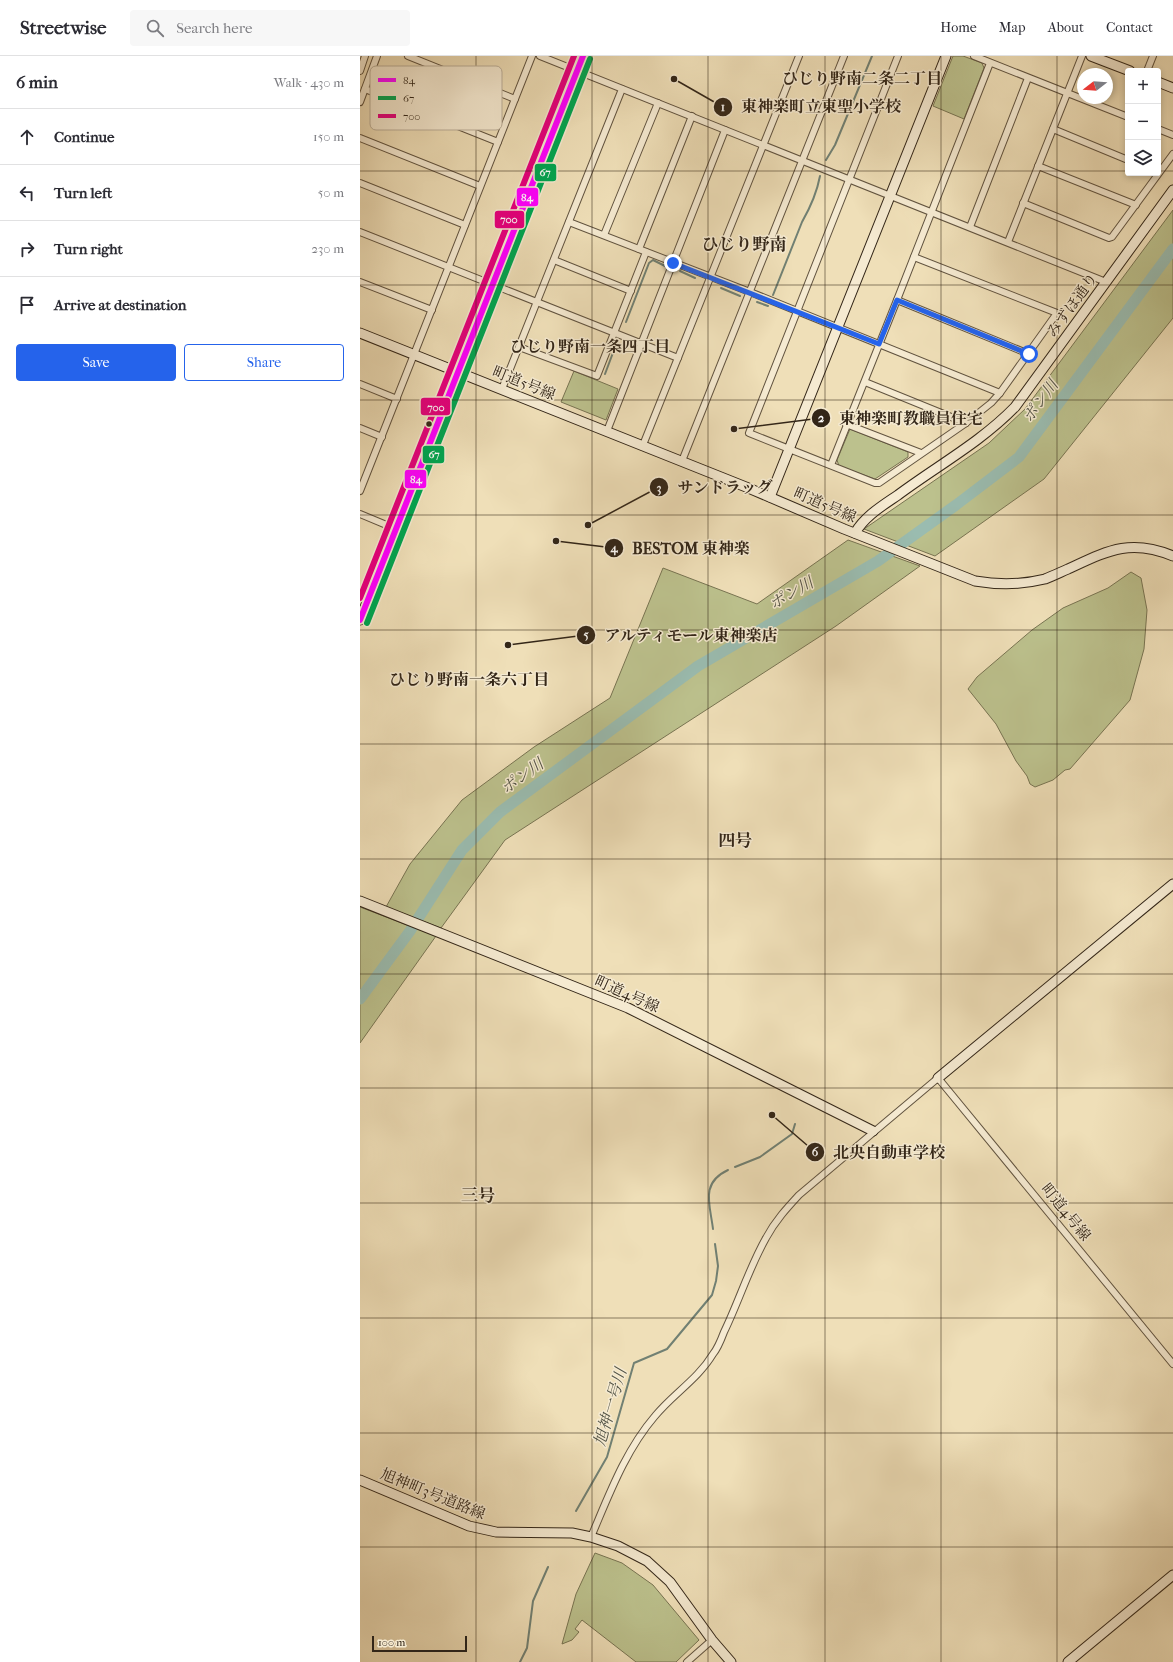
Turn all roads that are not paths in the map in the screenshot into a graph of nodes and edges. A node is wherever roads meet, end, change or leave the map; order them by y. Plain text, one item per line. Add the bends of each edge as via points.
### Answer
1 (366, 56) edge
2 (377, 56) edge
3 (408, 56) edge
4 (532, 56) edge
5 (540, 56) edge
6 (583, 56) edge
7 (799, 56) edge
8 (844, 56) edge
9 (898, 56) edge
10 (946, 56) edge
11 (974, 56) edge
12 (1082, 56) edge
13 (1091, 56) edge
14 (1152, 56) edge
15 (1101, 58) edge
16 (990, 63) junction
17 (373, 66) edge
18 (433, 66) edge
19 (1148, 68) edge
20 (1125, 69) edge
21 (360, 71) edge
22 (577, 71) junction
23 (370, 75) edge
24 (1028, 78) junction
25 (1161, 83) edge
26 (1173, 88) edge
27 (365, 89) junction
28 (622, 89) junction
29 (370, 91) edge
30 (1067, 93) junction
31 (502, 94) edge
32 (515, 99) junction
33 (360, 102) edge
34 (658, 103) junction
35 (692, 116) junction
36 (1125, 116) edge
37 (468, 130) edge
38 (725, 130) junction
39 (1053, 130) junction
40 (1161, 130) edge
41 (1173, 135) edge
42 (360, 138) edge
43 (498, 142) junction
44 (764, 145) junction
45 (1173, 154) edge
46 (1125, 159) edge
47 (802, 161) junction
48 (1038, 166) junction
49 (1161, 168) edge
50 (1155, 176) edge
51 (849, 178) junction
52 (360, 183) edge
53 (480, 186) junction
54 (1173, 190) edge
55 (890, 195) junction
56 (1023, 203) junction
57 (1136, 205) junction
58 (931, 211) junction
59 (569, 222) junction
60 (465, 225) junction
61 (970, 227) junction
62 (360, 232) edge
63 (604, 235) junction
64 (1008, 242) junction
65 (639, 249) junction
66 (646, 252) junction
67 (914, 257) junction
68 (554, 260) junction
69 (673, 263) junction
70 (449, 268) junction
71 (711, 277) junction
72 (360, 282) edge
73 (1106, 282) junction
74 (493, 285) junction
75 (631, 290) junction
76 (750, 292) junction
77 (897, 300) junction
78 (537, 302) junction
79 (432, 310) junction
80 (796, 312) junction
81 (838, 328) junction
82 (360, 333) edge
83 (614, 333) junction
84 (641, 344) junction
85 (879, 344) junction
86 (519, 347) junction
87 (1029, 354) junction
88 (414, 355) junction
89 (678, 358) junction
90 (459, 372) junction
91 (865, 382) junction
92 (360, 384) edge
93 (502, 389) junction
94 (1000, 393) junction
95 (397, 399) junction
96 (966, 423) junction
97 (846, 424) junction
98 (360, 428) edge
99 (607, 431) junction
100 (382, 437) junction
101 (643, 445) junction
102 (789, 449) junction
103 (921, 453) junction
104 (682, 461) junction
105 (830, 465) junction
106 (360, 470) edge
107 (367, 473) junction
108 (360, 491) edge
109 (770, 496) junction
110 (360, 514) edge
111 (396, 529) junction
112 (855, 533) junction
113 (1173, 556) edge
114 (360, 620) edge
115 (1173, 884) edge
116 (360, 901) edge
117 (938, 1078) junction
118 (873, 1131) junction
119 (1173, 1364) edge
120 (360, 1480) edge
121 (591, 1537) junction
122 (1173, 1575) edge
123 (712, 1640) junction
124 (687, 1662) edge
125 (731, 1662) edge
126 (1068, 1662) edge

1 - 21 street
2 - 17 street
3 - 18 street
4 - 32 street
5 - 22 street
6 - 22 street
7 - 44 street
8 - 47 street
9 - 51 street
10 - 55 street
11 - 16 street
12 - 30 street
13 - 15 street
14 - 19 street
15 - 20 street
16 - 24 street
16 - 58 street
22 - 28 street
22 - 74 street
23 - 27 street
24 - 30 street
24 - 61 street
25 - 26 street
27 - 29 street
27 - 33 street
28 - 34 street
28 - 59 street
30 - 36 street
30 - 39 street
31 - 32 street
32 - 43 street
34 - 35 street
34 - 63 street
35 - 38 street
35 - 65 street
37 - 43 street
38 - 44 street
38 - 69 street
39 - 46 street
39 - 48 street
40 - 41 street
42 - 53 street
43 - 53 street
44 - 47 street
44 - 71 street
45 - 49 street
47 - 51 street
47 - 76 street
48 - 56 street
48 - 57 street
50 - 57 street
51 - 55 street
51 - 80 street
52 - 60 street
53 - 60 street
54 - 73 street, みずほ通り
55 - 58 street
55 - 81 street
56 - 57 street via 1109,238
56 - 64 street
58 - 61 street
58 - 67 street
59 - 63 street
59 - 68 street
60 - 70 street
61 - 64 street
62 - 70 street
63 - 65 street
64 - 73 street
65 - 66 street
66 - 69 street
66 - 75 street
67 - 77 street
67 - 87 street via 1057,313
68 - 75 street
68 - 78 street
69 - 71 street
69 - 84 street
70 - 74 street
70 - 79 street
71 - 76 street
71 - 89 street
72 - 79 street
73 - 112 street, みずほ通り via 1015,407 1000,423 864,519
74 - 78 street
74 - 90 street
75 - 83 street
76 - 80 street
76 - 104 street
77 - 85 street
77 - 87 street
78 - 83 street
78 - 86 street
79 - 88 street
80 - 81 street
80 - 102 street via 749,433
81 - 85 street
81 - 102 street
82 - 88 street, 町道5号線
83 - 84 street
83 - 86 street via 597,376
84 - 89 street
84 - 99 street
85 - 91 street
85 - 94 street
86 - 93 street
87 - 94 street
88 - 90 street, 町道5号線
88 - 95 street
89 - 101 street
90 - 93 street, 町道5号線
90 - 111 street
91 - 96 street
91 - 97 street
92 - 95 street
93 - 99 street, 町道5号線
94 - 96 street
95 - 100 street
96 - 103 street
97 - 103 street
97 - 105 street
98 - 100 street
99 - 101 street, 町道5号線
100 - 107 street
101 - 104 street, 町道5号線
102 - 105 street
102 - 109 street
103 - 105 street via 880,483
104 - 109 street, 町道5号線
106 - 107 street
107 - 108 street
109 - 112 street, 町道5号線
110 - 111 street
111 - 114 street
112 - 113 street, 町道5号線 via 975,581 997,584 1022,584 1047,578 1111,550 1135,546 1162,551
115 - 117 street
116 - 118 street, 町道4号線 via 628,1008
117 - 118 street
117 - 119 street, 町道4号線
118 - 121 street via 799,1195 780,1215 766,1237 714,1354 696,1376 655,1415 640,1435 623,1464
120 - 121 street, 旭神町3号道路線 via 476,1528 496,1532 572,1533
121 - 123 street, 旭神町3号道路線 via 618,1546 647,1561 670,1582
122 - 126 street
123 - 124 street
123 - 125 street, 旭神町3号道路線

